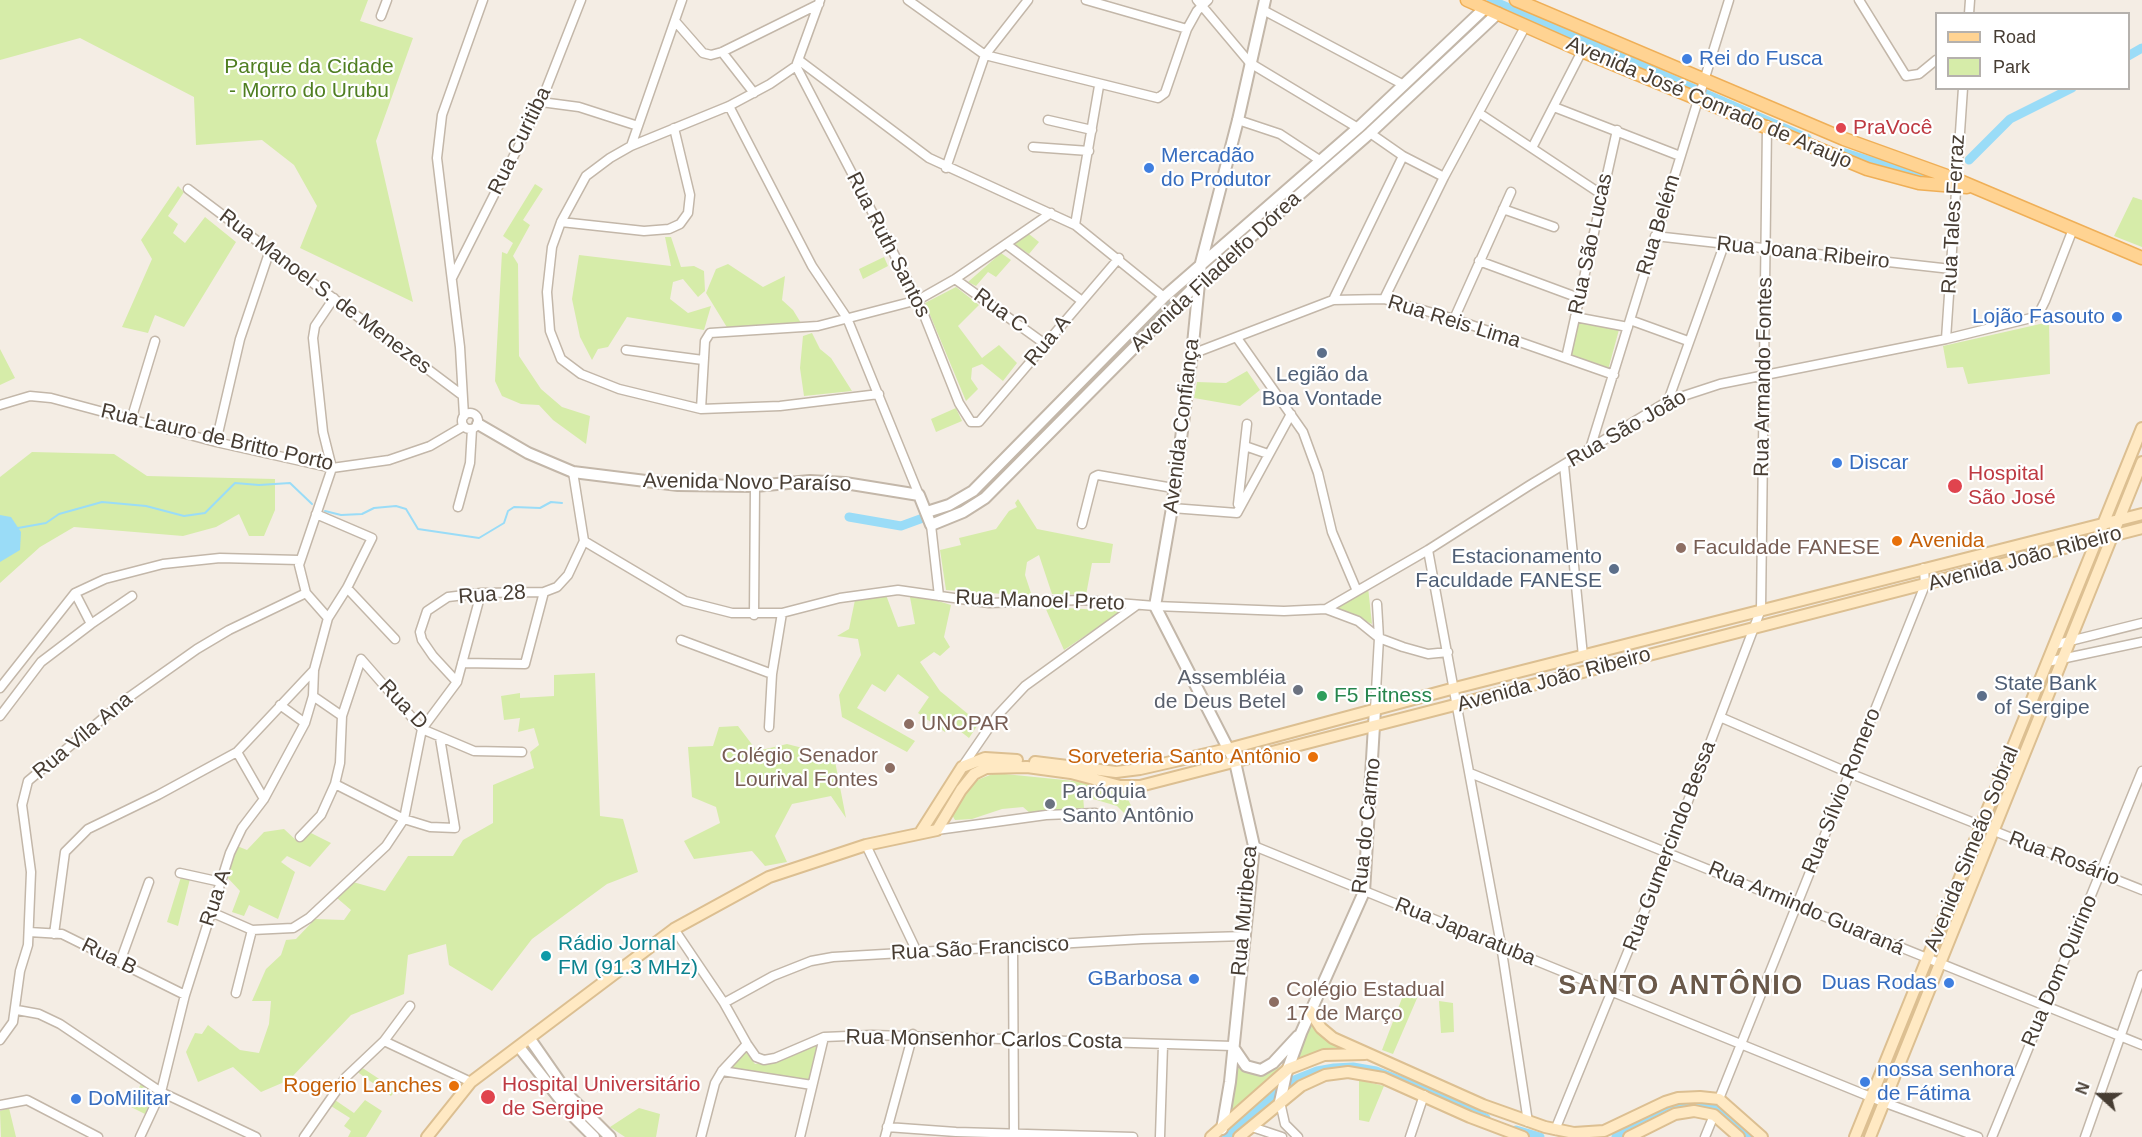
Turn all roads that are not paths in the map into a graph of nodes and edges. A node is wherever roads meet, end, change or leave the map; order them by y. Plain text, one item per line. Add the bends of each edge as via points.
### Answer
1 (387, 0) edge
2 (483, 0) edge
3 (582, 0) edge
4 (682, 0) edge
5 (908, 0) edge
6 (1028, 0) edge
7 (1086, 0) edge
8 (1467, 0) edge
9 (1516, 0) edge
10 (1729, 0) edge
11 (1859, 0) edge
12 (819, 2) edge
13 (1202, 2) edge
14 (1264, 5) edge
15 (1491, 10) junction
16 (381, 16) dead end
17 (675, 21) junction
18 (1526, 25) junction
19 (1187, 29) junction
20 (1625, 48) junction
21 (1582, 51) junction
22 (723, 52) junction
23 (985, 55) junction
24 (1935, 61) edge
25 (798, 63) junction
26 (1250, 63) junction
27 (1631, 69) junction
28 (1703, 81) junction
29 (1404, 85) junction
30 (1099, 86) junction
31 (1963, 90) edge
32 (754, 93) junction
33 (1698, 97) junction
34 (541, 102) junction
35 (729, 106) junction
36 (1554, 107) junction
37 (1479, 113) junction
38 (1048, 120) dead end
39 (1238, 120) junction
40 (1767, 125) junction
41 (638, 126) junction
42 (674, 128) junction
43 (1358, 128) junction
44 (1092, 130) junction
45 (1617, 130) junction
46 (1370, 133) junction
47 (631, 146) junction
48 (1033, 147) dead end
49 (1532, 148) junction
50 (1089, 151) junction
51 (1403, 156) junction
52 (1680, 156) junction
53 (1321, 161) junction
54 (946, 168) junction
55 (1444, 177) junction
56 (1955, 183) junction
57 (188, 189) dead end
58 (1511, 192) dead end
59 (1601, 194) junction
60 (1503, 209) junction
61 (1051, 213) junction
62 (561, 222) junction
63 (1075, 225) junction
64 (1554, 227) dead end
65 (2073, 230) junction
66 (1655, 236) junction
67 (1006, 244) junction
68 (1724, 245) junction
69 (270, 249) junction
70 (1765, 249) junction
71 (1119, 258) junction
72 (2142, 258) edge
73 (1479, 261) junction
74 (1200, 265) junction
75 (1951, 269) junction
76 (452, 278) junction
77 (955, 279) junction
78 (1198, 283) junction
79 (1164, 297) junction
80 (334, 298) junction
81 (1579, 298) junction
82 (1384, 299) junction
83 (918, 300) junction
84 (1333, 300) junction
85 (1082, 301) junction
86 (1575, 317) junction
87 (847, 318) junction
88 (1454, 319) junction
89 (1629, 323) junction
90 (1237, 339) junction
91 (1946, 339) junction
92 (155, 340) dead end
93 (1689, 341) junction
94 (1045, 344) junction
95 (626, 350) dead end
96 (1192, 354) junction
97 (1566, 358) junction
98 (704, 360) junction
99 (1614, 375) junction
100 (1764, 377) junction
101 (879, 394) junction
102 (462, 395) junction
103 (1668, 401) junction
104 (0, 405) edge
105 (701, 409) junction
106 (1291, 414) junction
107 (464, 416) junction
108 (131, 420) junction
109 (976, 424) joint
110 (1247, 424) dead end
111 (471, 427) junction
112 (2142, 428) edge
113 (216, 442) junction
114 (1245, 446) junction
115 (1590, 449) junction
116 (1268, 453) junction
117 (2142, 462) edge
118 (1564, 465) junction
119 (332, 468) junction
120 (573, 472) junction
121 (755, 486) junction
122 (1173, 488) junction
123 (919, 495) junction
124 (458, 507) dead end
125 (1172, 508) junction
126 (1237, 513) junction
127 (316, 514) junction
128 (2142, 514) edge
129 (929, 518) junction
130 (2118, 520) junction
131 (2103, 523) junction
132 (1082, 524) dead end
133 (2142, 528) edge
134 (2112, 536) junction
135 (584, 541) junction
136 (2097, 541) junction
137 (1428, 550) junction
138 (299, 560) junction
139 (1924, 568) junction
140 (1925, 585) junction
141 (347, 588) junction
142 (1357, 591) junction
143 (544, 592) junction
144 (75, 593) junction
145 (306, 593) junction
146 (481, 593) junction
147 (132, 596) dead end
148 (939, 596) junction
149 (1377, 604) dead end
150 (1137, 605) junction
151 (1155, 606) junction
152 (1326, 609) junction
153 (1761, 609) junction
154 (782, 614) junction
155 (754, 615) junction
156 (328, 618) junction
157 (2142, 623) edge
158 (91, 624) junction
159 (1755, 628) junction
160 (1379, 638) junction
161 (395, 639) dead end
162 (681, 640) dead end
163 (2070, 641) junction
164 (2142, 642) edge
165 (2054, 645) junction
166 (1448, 652) junction
167 (1583, 656) junction
168 (2062, 658) junction
169 (2048, 662) junction
170 (462, 663) junction
171 (314, 670) junction
172 (772, 674) junction
173 (457, 682) junction
174 (0, 688) edge
175 (1455, 688) junction
176 (313, 696) junction
177 (280, 705) junction
178 (1458, 705) junction
179 (1375, 709) junction
180 (0, 716) edge
181 (342, 716) junction
182 (1720, 717) junction
183 (305, 723) junction
184 (1376, 723) junction
185 (769, 727) dead end
186 (422, 729) junction
187 (440, 738) junction
188 (1228, 750) junction
189 (237, 752) junction
190 (522, 752) dead end
191 (1235, 762) junction
192 (962, 767) junction
193 (2142, 771) edge
194 (1470, 773) junction
195 (1849, 773) junction
196 (335, 784) junction
197 (264, 799) junction
198 (1095, 813) dead end
199 (404, 819) junction
200 (1981, 826) junction
201 (937, 830) junction
202 (1993, 831) junction
203 (920, 833) junction
204 (300, 837) dead end
205 (866, 845) junction
206 (1254, 846) junction
207 (1668, 851) junction
208 (180, 873) dead end
209 (2101, 873) junction
210 (148, 882) dead end
211 (221, 882) junction
212 (2142, 890) edge
213 (1364, 892) junction
214 (1796, 905) junction
215 (211, 912) junction
216 (252, 930) junction
217 (674, 930) junction
218 (29, 932) junction
219 (54, 934) junction
220 (1246, 936) junction
221 (1501, 945) junction
222 (1013, 948) junction
223 (918, 954) junction
224 (1928, 960) junction
225 (120, 962) junction
226 (1940, 965) junction
227 (2142, 975) edge
228 (1612, 991) junction
229 (236, 993) dead end
230 (185, 995) junction
231 (724, 1003) junction
232 (410, 1006) dead end
233 (2045, 1007) junction
234 (17, 1010) junction
235 (1310, 1011) junction
236 (1301, 1033) junction
237 (913, 1034) junction
238 (2120, 1035) junction
239 (824, 1037) junction
240 (530, 1039) junction
241 (0, 1040) edge
242 (1014, 1040) junction
243 (384, 1041) junction
244 (747, 1044) junction
245 (1741, 1044) junction
246 (1163, 1045) junction
247 (2142, 1045) edge
248 (1233, 1046) junction
249 (519, 1047) junction
250 (1371, 1054) junction
251 (722, 1071) junction
252 (1287, 1072) junction
253 (471, 1082) junction
254 (812, 1086) junction
255 (161, 1092) junction
256 (1424, 1095) junction
257 (1871, 1096) junction
258 (1281, 1098) junction
259 (1719, 1098) junction
260 (1883, 1102) junction
261 (0, 1105) edge
262 (1714, 1115) junction
263 (1528, 1122) junction
264 (1252, 1126) junction
265 (888, 1127) junction
266 (1222, 1129) junction
267 (1555, 1130) junction
268 (960, 1135) edge
269 (1014, 1135) edge
270 (98, 1137) edge
271 (140, 1137) edge
272 (256, 1137) edge
273 (304, 1137) edge
274 (427, 1137) edge
275 (594, 1137) edge
276 (610, 1137) edge
277 (701, 1137) edge
278 (800, 1137) edge
279 (885, 1137) edge
280 (1133, 1137) edge
281 (1160, 1137) edge
282 (1211, 1137) edge
283 (1239, 1137) edge
284 (1279, 1137) edge
285 (1298, 1137) edge
286 (1410, 1137) edge
287 (1523, 1137) edge
288 (1629, 1137) edge
289 (1705, 1137) edge
290 (1739, 1137) edge
291 (1762, 1137) edge
292 (1855, 1137) edge
293 (1870, 1137) edge
294 (1978, 1137) edge
295 (1992, 1137) edge
296 (2085, 1137) edge

1 - 16 street
2 - 76 street via 439,132 437,158
3 - 34 street, Rua Curitiba
4 - 17 street
5 - 23 street
6 - 23 street
7 - 19 street
8 - 15 main road, Avenida José Conrado de Araujo
9 - 20 main road, Avenida José Conrado de Araujo
10 - 28 street, Rua Belém
11 - 24 street via 1903,73 1910,77
12 - 22 street
12 - 25 street
13 - 19 street
13 - 26 street
14 - 26 street, Avenida Confiança
14 - 29 street
15 - 18 main road, Avenida José Conrado de Araujo
15 - 29 street, Avenida Filadelfo Dórea
15 - 46 street, Avenida Filadelfo Dórea
17 - 22 street via 705,54
17 - 41 street
18 - 21 main road, Avenida José Conrado de Araujo
18 - 37 street
19 - 30 street via 1163,96 1154,98
20 - 27 main road
20 - 28 main road, Avenida José Conrado de Araujo
21 - 27 main road, Avenida José Conrado de Araujo
21 - 36 street
22 - 32 street
23 - 30 street
23 - 54 street
25 - 32 street
25 - 54 street via 918,152
25 - 83 street, Rua Ruth Santos
26 - 39 street, Avenida Confiança
26 - 43 street
27 - 33 main road, Avenida José Conrado de Araujo
28 - 33 street, Rua Belém
28 - 56 main road, Avenida José Conrado de Araujo
29 - 43 street, Avenida Filadelfo Dórea
30 - 44 street
31 - 56 street, Rua Tales Ferraz
32 - 35 street
33 - 40 main road, Avenida José Conrado de Araujo
33 - 52 street, Rua Belém
34 - 41 street via 579,107
34 - 76 street, Rua Curitiba
35 - 42 street
35 - 87 street via 812,266
36 - 45 street
36 - 49 street
37 - 49 street
37 - 55 street
38 - 44 street
39 - 53 street via 1280,134
39 - 74 street, Avenida Confiança
40 - 56 main road, Avenida José Conrado de Araujo via 1867,169 1919,183
40 - 70 street, Rua Armando Fontes
41 - 47 street
42 - 47 street
42 - 62 street via 690,195 688,213 680,225 644,231
43 - 53 street, Avenida Filadelfo Dórea
44 - 50 street
45 - 52 street
45 - 59 street, Rua São Lucas
46 - 51 street
46 - 78 street, Avenida Filadelfo Dórea
47 - 62 street via 586,176
48 - 50 street
49 - 59 street
50 - 63 street
51 - 55 street
51 - 84 street
52 - 66 street, Rua Belém
53 - 74 street, Avenida Filadelfo Dórea
54 - 61 street
55 - 82 street
56 - 65 main road
56 - 75 street, Rua Tales Ferraz
57 - 69 street, Rua Manoel S. de Menezes
58 - 60 street
59 - 81 street, Rua São Lucas
60 - 64 street
60 - 73 street
61 - 63 street
61 - 67 street
62 - 105 street via 549,264 547,292 550,331 561,359 581,374 619,389
63 - 71 street
65 - 72 main road
65 - 91 street, Rua São João via 2039,313 2028,320
66 - 68 street, Rua Joana Ribeiro
66 - 89 street, Rua Belém
67 - 77 street
67 - 85 street
68 - 70 street, Rua Joana Ribeiro
68 - 93 street
69 - 80 street, Rua Manoel S. de Menezes
69 - 113 street via 240,339
70 - 75 street, Rua Joana Ribeiro
70 - 100 street, Rua Armando Fontes
71 - 79 street
71 - 85 street, Rua A
73 - 81 street
73 - 88 street
74 - 78 street, Avenida Confiança
74 - 79 street, Avenida Filadelfo Dórea
75 - 91 street, Rua Tales Ferraz
76 - 102 street
77 - 83 street
77 - 94 street, Rua C
78 - 96 street, Avenida Confiança
78 - 129 street, Avenida Filadelfo Dórea via 985,498 963,512
79 - 129 street, Avenida Filadelfo Dórea via 973,491
80 - 102 street, Rua Manoel S. de Menezes
80 - 119 street via 315,326 313,338 323,432
81 - 86 street, Rua São Lucas
82 - 84 street, Rua Reis Lima
82 - 88 street, Rua Reis Lima
83 - 87 street
83 - 109 street, Rua Ruth Santos via 959,403 968,421
84 - 90 street, Rua Reis Lima
85 - 94 street, Rua A
86 - 89 street
86 - 97 street, Rua São Lucas
87 - 98 street via 800,328 714,332 706,338
87 - 101 street
88 - 97 street, Rua Reis Lima
89 - 93 street
89 - 99 street, Rua Belém
90 - 96 street, Rua Reis Lima
90 - 106 street
91 - 100 street, Rua São João
92 - 108 street
93 - 103 street
94 - 109 street, Rua A
95 - 98 street
96 - 122 street, Avenida Confiança
97 - 99 street, Rua Reis Lima
98 - 105 street
99 - 115 street, Rua Belém
100 - 103 street, Rua São João via 1704,388
100 - 153 street, Rua Armando Fontes
101 - 105 street via 772,407
101 - 123 street
102 - 107 street
103 - 115 street, Rua São João
104 - 108 street, Rua Lauro de Britto Porto via 18,398 42,396
106 - 116 street
106 - 142 street via 1310,449 1330,526
107 - 111 street
107 - 111 street via 474,414 478,419
108 - 113 street, Rua Lauro de Britto Porto
110 - 114 street
111 - 119 street, Rua Lauro de Britto Porto via 388,460
111 - 120 street, Avenida Novo Paraíso
111 - 124 street via 470,463
112 - 131 main road, Avenida Simeão Sobral
113 - 119 street, Rua Lauro de Britto Porto
114 - 116 street
114 - 126 street
115 - 118 street, Rua São João
116 - 126 street
117 - 130 main road, Avenida Simeão Sobral
118 - 137 street, Rua São João
118 - 167 street
119 - 127 street
120 - 121 street, Avenida Novo Paraíso via 678,485
120 - 135 street
121 - 123 street, Avenida Novo Paraíso via 820,482
121 - 155 street
122 - 125 street, Avenida Confiança
122 - 132 street via 1098,475 1094,477
123 - 129 street
125 - 126 street
125 - 151 street, Avenida Confiança
127 - 138 street
127 - 141 street via 372,538
128 - 130 main road, Avenida João Ribeiro
129 - 148 street
130 - 131 main road, Avenida João Ribeiro
130 - 134 main road, Avenida Simeão Sobral
131 - 136 main road, Avenida Simeão Sobral
131 - 139 main road, Avenida João Ribeiro
133 - 134 main road, Avenida João Ribeiro
134 - 136 main road, Avenida João Ribeiro
134 - 163 main road, Avenida Simeão Sobral
135 - 143 street, Rua 28 via 568,575 557,587
135 - 155 street, Rua Manoel Preto via 685,601
136 - 140 main road, Avenida João Ribeiro
136 - 165 main road, Avenida Simeão Sobral
137 - 142 street, Rua São João
137 - 166 street
138 - 144 street via 220,558 163,564 105,579
138 - 145 street
139 - 140 street
139 - 153 main road, Avenida João Ribeiro
140 - 159 main road, Avenida João Ribeiro
140 - 195 street, Rua Sílvio Romero
141 - 156 street
141 - 161 street
142 - 152 street, Rua São João
143 - 146 street, Rua 28
143 - 170 street via 525,664
144 - 158 street
144 - 174 street
145 - 156 street
145 - 218 street, Rua Vila Ana via 197,649 125,700 28,781 22,805 32,872
146 - 170 street
146 - 173 street, Rua 28 via 440,601 423,618 422,640
147 - 158 street
148 - 150 street, Rua Manoel Preto via 978,603 1081,600
148 - 154 street, Rua Manoel Preto via 913,590 872,593
149 - 160 street, Rua do Carmo
150 - 151 street, Rua Manoel Preto
150 - 192 street via 1024,686 997,716
151 - 152 street, Rua São João
151 - 188 street, Rua Muribeca
152 - 160 street via 1358,621
153 - 159 street, Rua Armando Fontes
153 - 167 main road, Avenida João Ribeiro
154 - 155 street, Rua Manoel Preto
154 - 172 street
156 - 171 street
157 - 163 street
158 - 180 street via 41,663
159 - 178 main road, Avenida João Ribeiro
159 - 182 street, Rua Gumercindo Bessa
160 - 166 street via 1424,653
160 - 179 street, Rua do Carmo
162 - 172 street
163 - 165 street
163 - 168 main road, Avenida Simeão Sobral
164 - 168 street
165 - 169 main road, Avenida Simeão Sobral
166 - 175 street
167 - 175 main road, Avenida João Ribeiro
168 - 169 street
168 - 202 main road, Avenida Simeão Sobral
169 - 200 main road, Avenida Simeão Sobral
170 - 173 street
171 - 176 street, Rua A
171 - 177 street
172 - 185 street
173 - 186 street
175 - 178 street
175 - 179 main road, Avenida João Ribeiro
176 - 181 street
176 - 183 street, Rua A
177 - 183 street
177 - 189 street
178 - 184 main road, Avenida João Ribeiro
178 - 194 street
179 - 184 street, Rua do Carmo
179 - 188 main road, Avenida João Ribeiro
181 - 186 street, Rua D via 361,659
181 - 196 street
182 - 195 street, Rua Rosário
182 - 207 street, Rua Gumercindo Bessa
183 - 197 street, Rua A
184 - 191 main road, Avenida João Ribeiro
184 - 213 street, Rua do Carmo
186 - 187 street, Rua D
186 - 199 street
187 - 190 street, Rua D via 474,751
187 - 199 street via 455,828 429,827
188 - 191 street, Rua Muribeca
188 - 192 main road, Avenida João Ribeiro via 1128,771 994,758
189 - 197 street
189 - 219 street via 88,829 65,852
191 - 201 main road, Avenida João Ribeiro via 1127,787 1060,772 1005,766 986,768 968,780
191 - 206 street, Rua Muribeca
192 - 203 main road
193 - 209 street, Rua Dom Quirino
194 - 207 street, Rua Armindo Guaraná
194 - 221 street
195 - 200 street, Rua Rosário
195 - 214 street, Rua Sílvio Romero
196 - 199 street
196 - 204 street via 321,815
197 - 211 street, Rua A via 235,840
198 - 201 street via 1046,815
199 - 216 street via 386,846 309,918 285,929
200 - 202 street, Rua Rosário
200 - 224 main road, Avenida Simeão Sobral
201 - 203 main road
202 - 209 street, Rua Rosário
202 - 226 main road, Avenida Simeão Sobral
203 - 205 main road
205 - 217 main road via 769,878
205 - 223 street
206 - 213 street, Rua Japaratuba
206 - 220 street, Rua Muribeca
207 - 214 street, Rua Armindo Guaraná
207 - 228 street, Rua Gumercindo Bessa
208 - 211 street
209 - 212 street, Rua Rosário
209 - 233 street, Rua Dom Quirino
210 - 225 street
211 - 215 street, Rua A
213 - 221 street, Rua Japaratuba
213 - 235 street, Rua do Carmo
214 - 224 street, Rua Armindo Guaraná
214 - 245 street, Rua Sílvio Romero
215 - 216 street
215 - 230 street, Rua A
216 - 229 street
217 - 231 street
217 - 240 main road
218 - 219 street, Rua B
218 - 234 street, Rua Vila Ana
219 - 225 street, Rua B via 62,934
220 - 222 street, Rua São Francisco
220 - 248 street, Rua Muribeca
221 - 228 street, Rua Japaratuba
221 - 263 street
222 - 223 street, Rua São Francisco
222 - 242 street
223 - 231 street, Rua São Francisco via 849,955 811,961 773,976
224 - 226 street, Rua Armindo Guaraná
224 - 257 main road, Avenida Simeão Sobral
225 - 230 street, Rua B
226 - 233 street, Rua Armindo Guaraná
226 - 260 main road, Avenida Simeão Sobral
227 - 238 street
228 - 245 street, Rua Japaratuba
228 - 267 street, Rua Gumercindo Bessa
230 - 255 street, Rua A
231 - 244 street
232 - 243 street
233 - 238 street, Rua Armindo Guaraná
233 - 295 street, Rua Dom Quirino
234 - 241 street via 10,1029
234 - 255 street via 39,1014 60,1024
235 - 236 street, Rua do Carmo
235 - 250 main road via 1329,1036
236 - 248 street via 1273,1063 1261,1070 1243,1064
236 - 252 street, Rua do Carmo
237 - 239 street, Rua Monsenhor Carlos Costa
237 - 242 street, Rua Monsenhor Carlos Costa
237 - 265 street
238 - 247 street, Rua Armindo Guaraná
238 - 296 street
239 - 244 street, Rua Monsenhor Carlos Costa via 769,1060 758,1058
239 - 254 street
240 - 249 main road
240 - 276 street via 571,1098
242 - 246 street, Rua Monsenhor Carlos Costa
242 - 269 street
243 - 253 street
243 - 273 street via 342,1082
244 - 251 street
245 - 257 street, Rua Japaratuba
245 - 259 street, Rua Sílvio Romero
246 - 248 street, Rua Monsenhor Carlos Costa
246 - 281 street
248 - 266 street, Rua Muribeca
249 - 253 main road
249 - 275 street
250 - 252 main road via 1324,1055
250 - 263 main road
251 - 254 street
251 - 277 street via 711,1093
252 - 258 street, Rua do Carmo
252 - 266 main road
253 - 274 main road
254 - 278 street
255 - 271 street, Rua A
255 - 272 street
256 - 258 main road via 1383,1078 1348,1072 1313,1080
256 - 286 street
256 - 287 main road via 1470,1118
257 - 260 street, Rua Japaratuba
257 - 292 main road, Avenida Simeão Sobral
258 - 264 main road
258 - 285 street via 1285,1124
259 - 267 main road via 1678,1098 1604,1131
259 - 291 main road
260 - 293 main road, Avenida Simeão Sobral
260 - 294 street, Rua Japaratuba
261 - 270 street via 27,1100
262 - 288 main road via 1683,1111
262 - 289 street
262 - 290 main road
263 - 267 main road
264 - 283 main road
264 - 284 street
265 - 268 street
265 - 279 street
266 - 282 main road
268 - 269 street
269 - 280 street

